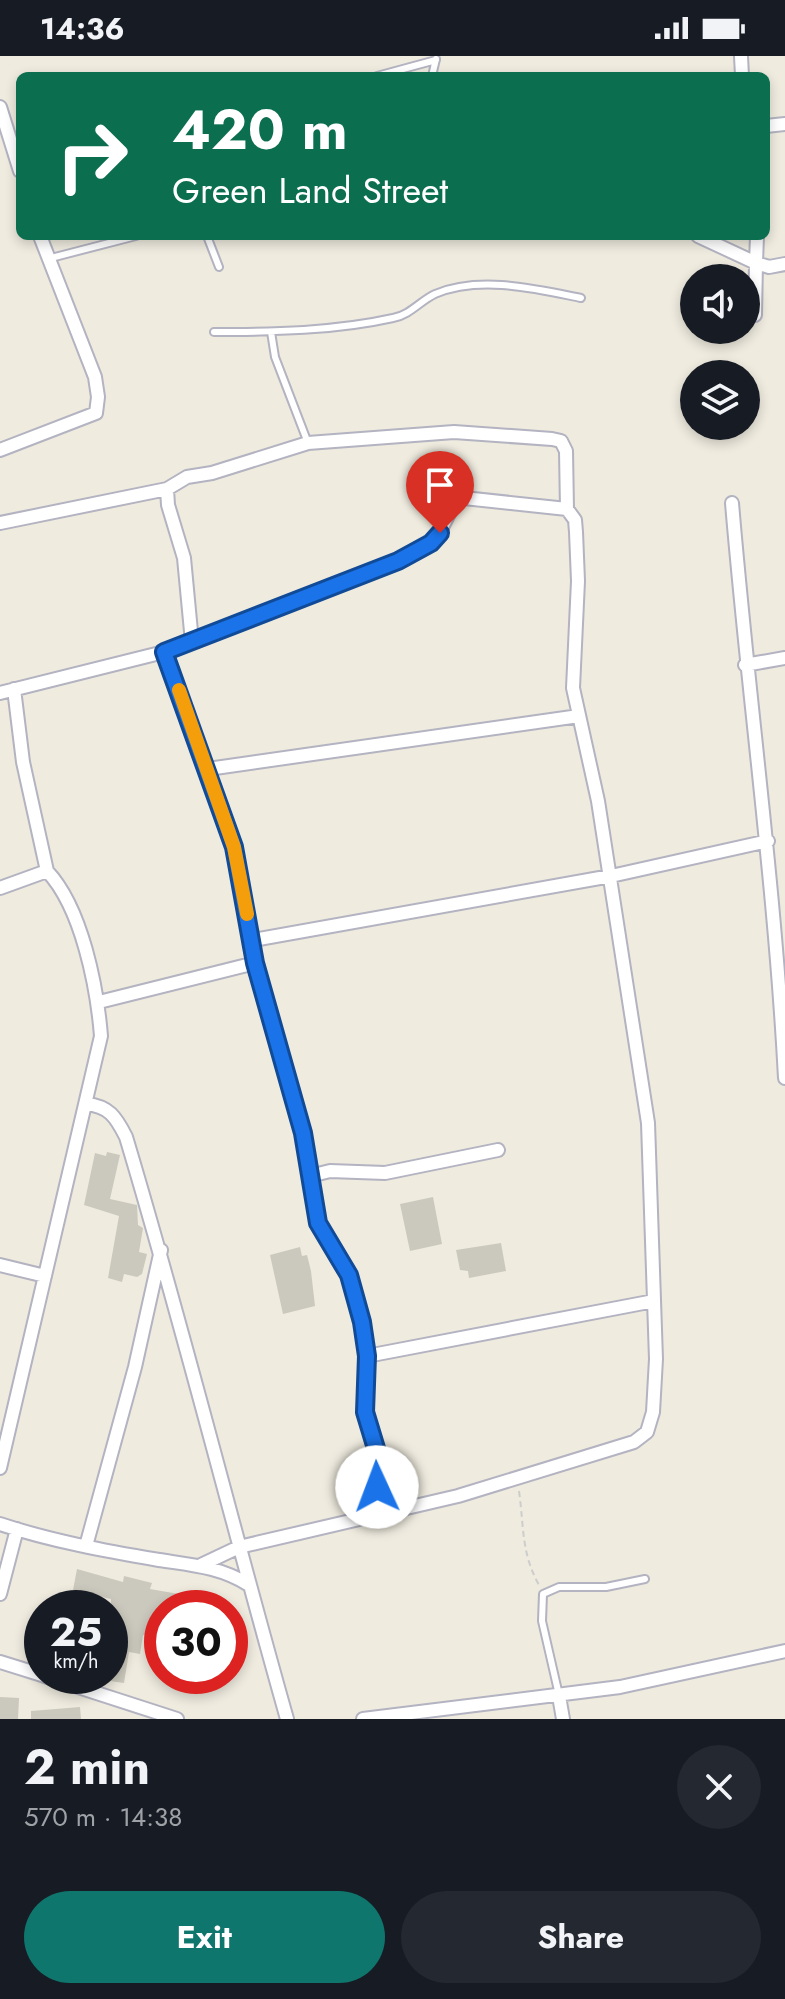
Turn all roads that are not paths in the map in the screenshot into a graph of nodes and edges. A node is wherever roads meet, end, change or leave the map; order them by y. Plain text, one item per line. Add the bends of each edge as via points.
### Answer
1 (437, 58) edge
2 (390, 72) edge
3 (0, 107) edge
4 (16, 158) edge
5 (41, 240) edge
6 (121, 240) edge
7 (209, 240) edge
8 (707, 240) edge
9 (757, 240) edge
10 (47, 259) junction
11 (756, 263) junction
12 (785, 264) edge
13 (219, 267) dead end
14 (581, 298) dead end
15 (214, 332) dead end
16 (271, 332) junction
17 (308, 443) junction
18 (0, 450) edge
19 (167, 489) junction
20 (732, 503) dead end
21 (567, 509) junction
22 (0, 523) edge
23 (192, 642) junction
24 (164, 652) junction
25 (785, 658) edge
26 (745, 665) junction
27 (14, 689) junction
28 (0, 693) edge
29 (579, 716) junction
30 (208, 769) junction
31 (768, 841) junction
32 (47, 871) junction
33 (611, 876) junction
34 (0, 888) edge
35 (253, 940) junction
36 (255, 963) junction
37 (99, 1002) junction
38 (784, 1029) edge
39 (785, 1078) edge
40 (86, 1104) junction
41 (498, 1150) dead end
42 (310, 1176) junction
43 (161, 1249) junction
44 (0, 1265) edge
45 (45, 1276) junction
46 (654, 1301) junction
47 (367, 1356) junction
48 (0, 1468) edge
49 (366, 1516) junction
50 (0, 1524) edge
51 (17, 1529) junction
52 (86, 1546) junction
53 (239, 1547) junction
54 (201, 1565) junction
55 (645, 1579) dead end
56 (249, 1585) junction
57 (0, 1594) edge
58 (785, 1651) edge
59 (0, 1662) edge
60 (24, 1670) edge
61 (99, 1694) edge
62 (559, 1696) junction
63 (177, 1719) edge
64 (287, 1719) edge
65 (363, 1719) edge
66 (563, 1719) edge

1 - 2 lane
3 - 4 street
5 - 10 street
6 - 10 lane
7 - 13 lane
8 - 11 street
9 - 11 street
10 - 18 street via 95,377 96,413
11 - 12 street
14 - 16 lane via 530,288 472,286 433,295 394,318
15 - 16 lane
16 - 17 lane via 275,357
17 - 19 street via 187,477
17 - 21 street via 416,432 561,441 566,451
19 - 22 street
19 - 23 street via 184,558
20 - 26 street
21 - 23 street via 456,500 431,543 398,561
21 - 29 street via 576,532 572,671
23 - 24 street
24 - 27 street
24 - 30 street
25 - 26 street
26 - 31 street
27 - 28 street
27 - 32 street via 23,762
29 - 30 street
29 - 33 street
30 - 35 street via 234,847
31 - 33 street
31 - 38 street
32 - 34 street
32 - 37 street via 72,911
33 - 35 street
33 - 46 street via 648,1123
35 - 36 street
36 - 37 street
36 - 42 street
37 - 40 street via 101,1036
38 - 39 street
40 - 43 street via 115,1114
40 - 45 street
41 - 42 street via 385,1173 330,1171
42 - 47 street via 318,1223 349,1275
43 - 52 street
43 - 53 street
44 - 45 street
45 - 48 street
46 - 47 street
46 - 49 street via 653,1412 647,1432 634,1442 411,1508
47 - 49 street via 365,1412 379,1470
49 - 53 street
50 - 51 street
51 - 52 street
51 - 57 street
52 - 54 street
53 - 54 street
53 - 56 street
54 - 56 street
55 - 62 lane via 606,1587 559,1587 543,1594 542,1621
56 - 64 street
58 - 62 street via 721,1668
59 - 60 street
61 - 63 street
62 - 65 street
62 - 66 street

